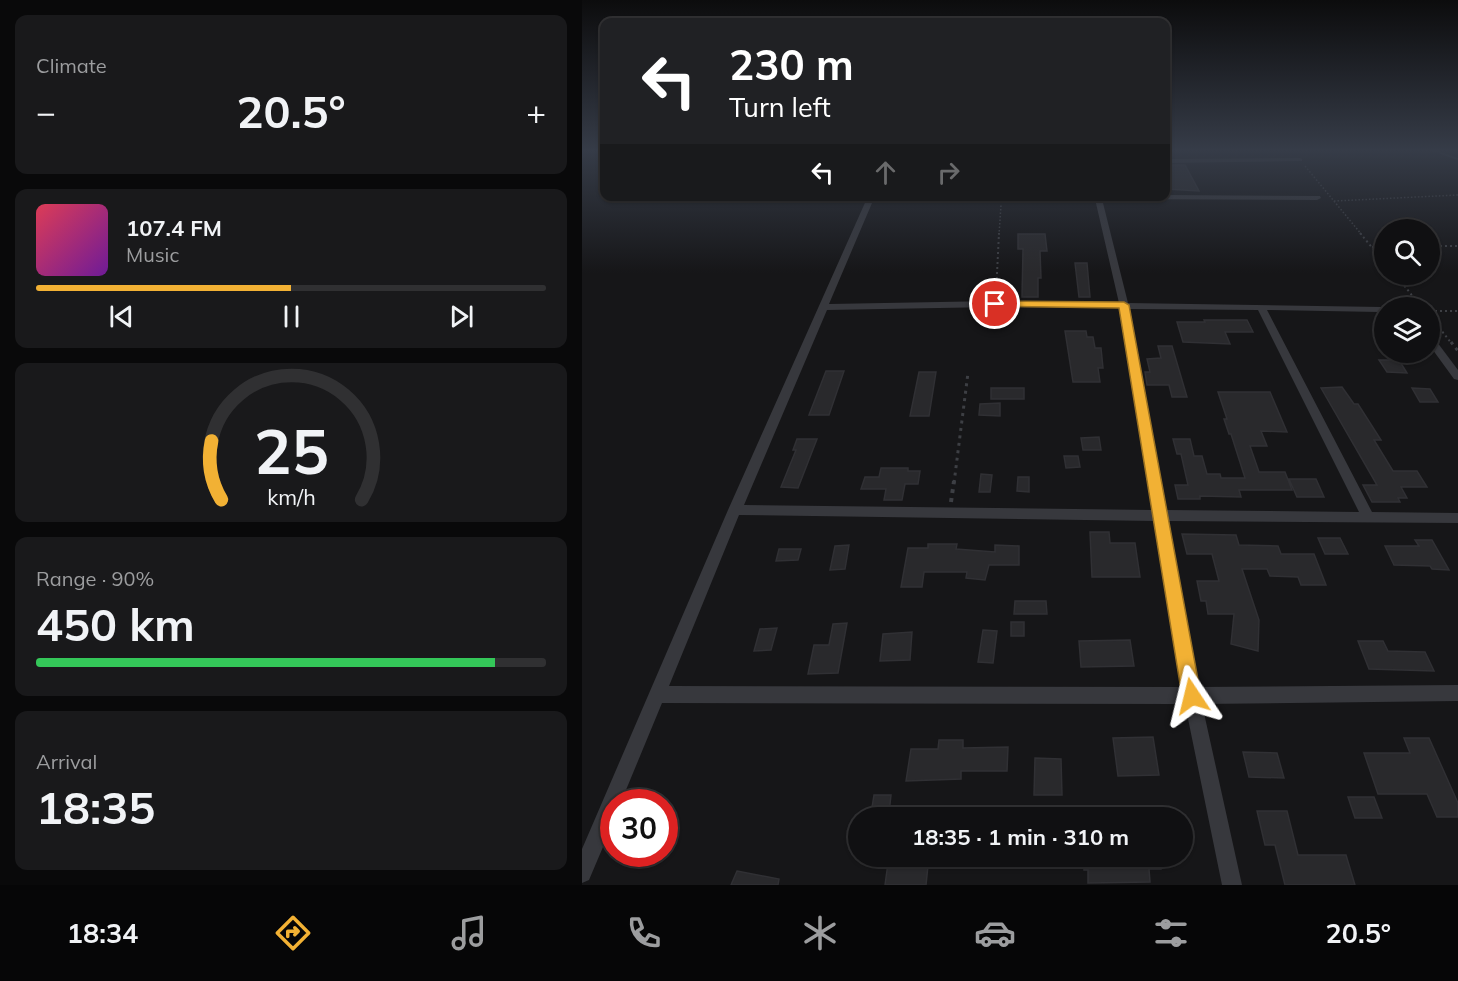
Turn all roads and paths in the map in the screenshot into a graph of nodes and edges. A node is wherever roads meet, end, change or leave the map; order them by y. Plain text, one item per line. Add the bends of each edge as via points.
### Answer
1 (1325, 190) edge
2 (1458, 195) edge
3 (1170, 197) edge
4 (1317, 198) joint
5 (870, 201) edge
6 (1002, 201) edge
7 (1099, 201) edge
8 (1334, 201) junction
9 (1440, 246) edge
10 (1458, 246) edge
11 (1372, 247) joint
12 (1374, 250) edge
13 (1404, 285) edge
14 (1413, 297) edge
15 (995, 304) junction
16 (1124, 305) junction
17 (823, 307) junction
18 (1261, 307) junction
19 (1374, 309) edge
20 (1440, 311) edge
21 (1458, 311) edge
22 (1440, 328) edge
23 (1458, 351) edge
24 (1440, 353) edge
25 (968, 373) dead end
26 (1458, 377) edge
27 (735, 510) junction
28 (950, 514) junction
29 (1160, 516) junction
30 (1368, 517) junction
31 (1458, 518) edge
32 (658, 693) junction
33 (1458, 693) edge
34 (1192, 696) junction
35 (582, 873) edge
36 (1232, 885) edge

1 - 8 path
2 - 8 path
3 - 4 street
4 - 8 path
5 - 17 street
6 - 15 path
7 - 16 street
8 - 11 path
9 - 10 path
11 - 12 path
13 - 14 path
15 - 16 street
15 - 17 street
16 - 18 street
16 - 29 street
17 - 27 street
18 - 19 street
18 - 30 street
20 - 21 path
22 - 23 path
24 - 26 street
25 - 28 path
27 - 28 street
27 - 32 street
28 - 29 street
29 - 30 street
29 - 34 street
30 - 31 street
32 - 34 street
32 - 35 street
33 - 34 street
34 - 36 street

